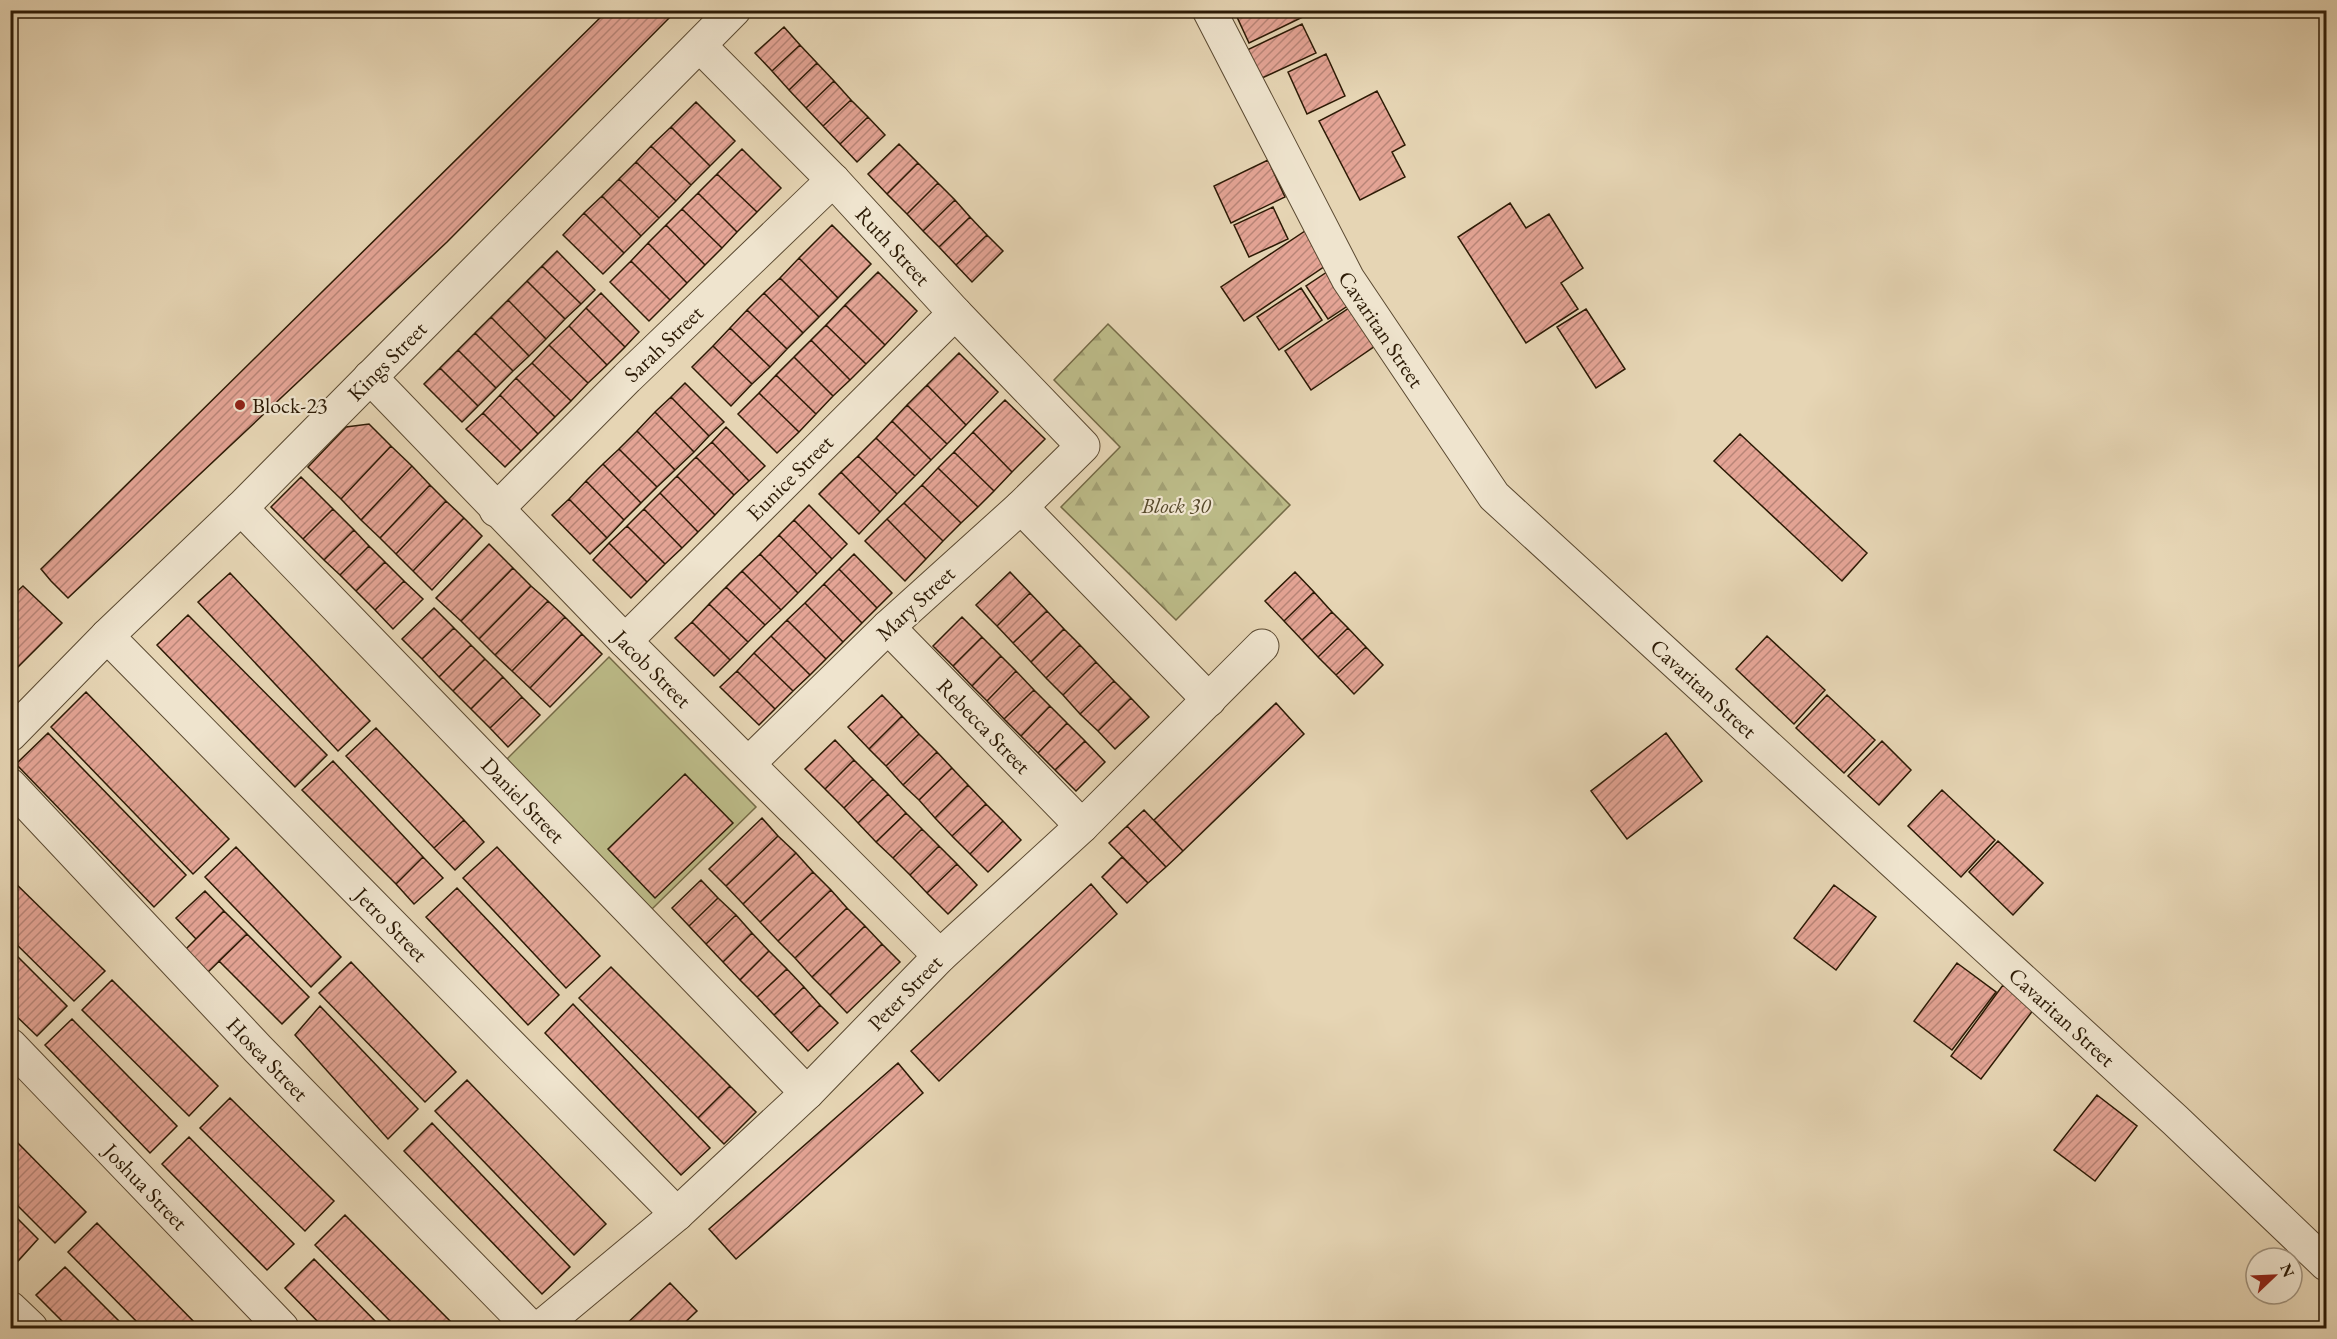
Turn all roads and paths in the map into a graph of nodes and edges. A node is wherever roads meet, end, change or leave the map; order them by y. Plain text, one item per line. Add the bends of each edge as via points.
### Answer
1 (734, 10) edge
2 (1209, 10) edge
3 (700, 46) junction
4 (833, 180) junction
5 (955, 314) junction
6 (370, 377) junction
7 (1083, 446) joint
8 (1021, 507) junction
9 (241, 508) junction
10 (496, 510) junction
11 (888, 627) junction
12 (107, 636) junction
13 (625, 641) junction
14 (1262, 646) dead end
15 (1209, 700) junction
16 (10, 735) edge
17 (749, 763) junction
18 (10, 785) edge
19 (1082, 826) junction
20 (940, 956) junction
21 (10, 1045) edge
22 (807, 1093) junction
23 (676, 1214) junction
24 (2326, 1264) edge
25 (10, 1308) edge
26 (31, 1329) edge
27 (282, 1329) edge
28 (531, 1329) edge
29 (540, 1329) edge

1 - 3 street, Kings Street
2 - 24 street, Cavaritan Street via 1348,279 1494,496 2175,1120
3 - 4 street, Ruth Street
3 - 6 street, Kings Street
4 - 5 street, Ruth Street
4 - 10 street, Sarah Street
5 - 7 street, Ruth Street
5 - 13 street, Eunice Street
6 - 9 street, Kings Street
6 - 10 street, Jacob Street
7 - 8 street, Mary Street
8 - 11 street, Mary Street
8 - 15 street
9 - 12 street, Kings Street
9 - 22 street, Daniel Street
10 - 13 street, Jacob Street
11 - 17 street, Mary Street
11 - 19 street, Rebecca Street
12 - 16 street, Kings Street
12 - 23 street, Jetro Street
13 - 17 street, Jacob Street
14 - 15 street, Peter Street
15 - 19 street, Peter Street
17 - 20 street, Jacob Street
18 - 28 street, Hosea Street via 258,1049
19 - 20 street, Peter Street
20 - 22 street, Peter Street
21 - 27 street, Joshua Street
22 - 23 street, Peter Street
23 - 29 street, Peter Street
25 - 26 street

